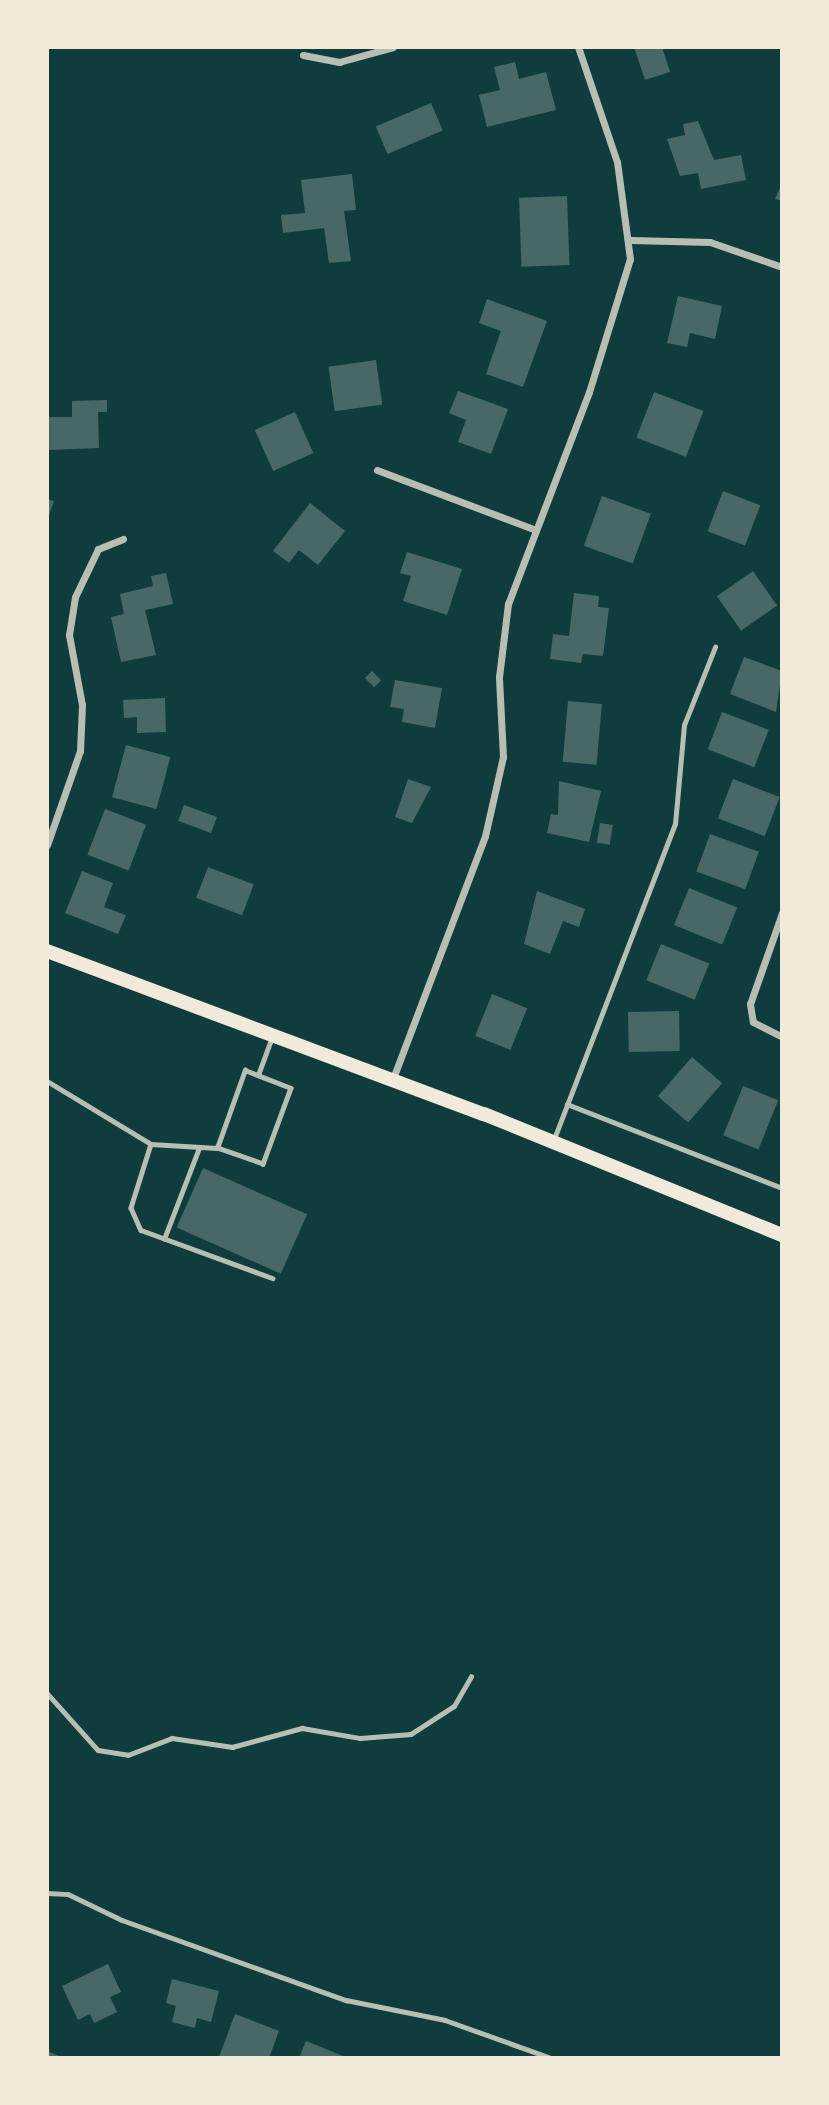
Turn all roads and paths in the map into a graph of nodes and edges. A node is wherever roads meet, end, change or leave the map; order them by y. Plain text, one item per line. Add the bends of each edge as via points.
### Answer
1 (393, 47) edge
2 (578, 47) edge
3 (303, 55) dead end
4 (631, 240) junction
5 (782, 267) edge
6 (377, 470) dead end
7 (536, 530) junction
8 (122, 539) dead end
9 (715, 647) dead end
10 (47, 845) edge
11 (782, 913) edge
12 (47, 951) edge
13 (272, 1036) junction
14 (782, 1037) edge
15 (258, 1075) junction
16 (47, 1081) edge
17 (391, 1082) junction
18 (567, 1104) junction
19 (553, 1142) junction
20 (151, 1144) junction
21 (199, 1148) junction
22 (217, 1148) junction
23 (782, 1188) edge
24 (782, 1235) edge
25 (164, 1238) junction
26 (272, 1278) dead end
27 (471, 1676) dead end
28 (47, 1693) edge
29 (47, 1893) edge
30 (551, 2058) edge

1 - 3 street via 340,62
2 - 4 street via 617,162
4 - 5 street via 710,242
4 - 7 street via 618,307
6 - 7 street
7 - 17 street via 509,604 499,677 503,757 485,836
8 - 10 street via 88,561 75,597 69,635 82,705 80,751
9 - 18 lane via 684,725 675,824
11 - 14 street via 750,1004 753,1022
12 - 13 main road
13 - 15 lane
13 - 17 main road
15 - 22 lane via 245,1070
15 - 22 lane via 291,1088 263,1164
16 - 20 lane
17 - 19 main road
18 - 19 lane
18 - 23 lane
19 - 24 main road
20 - 21 lane
20 - 25 lane via 131,1208 141,1230
21 - 22 lane
21 - 25 lane
25 - 26 lane
27 - 28 lane via 454,1706 411,1734 360,1738 302,1728 232,1747 172,1738 128,1755 98,1750
29 - 30 lane via 68,1894 122,1920 346,2000 445,2020

